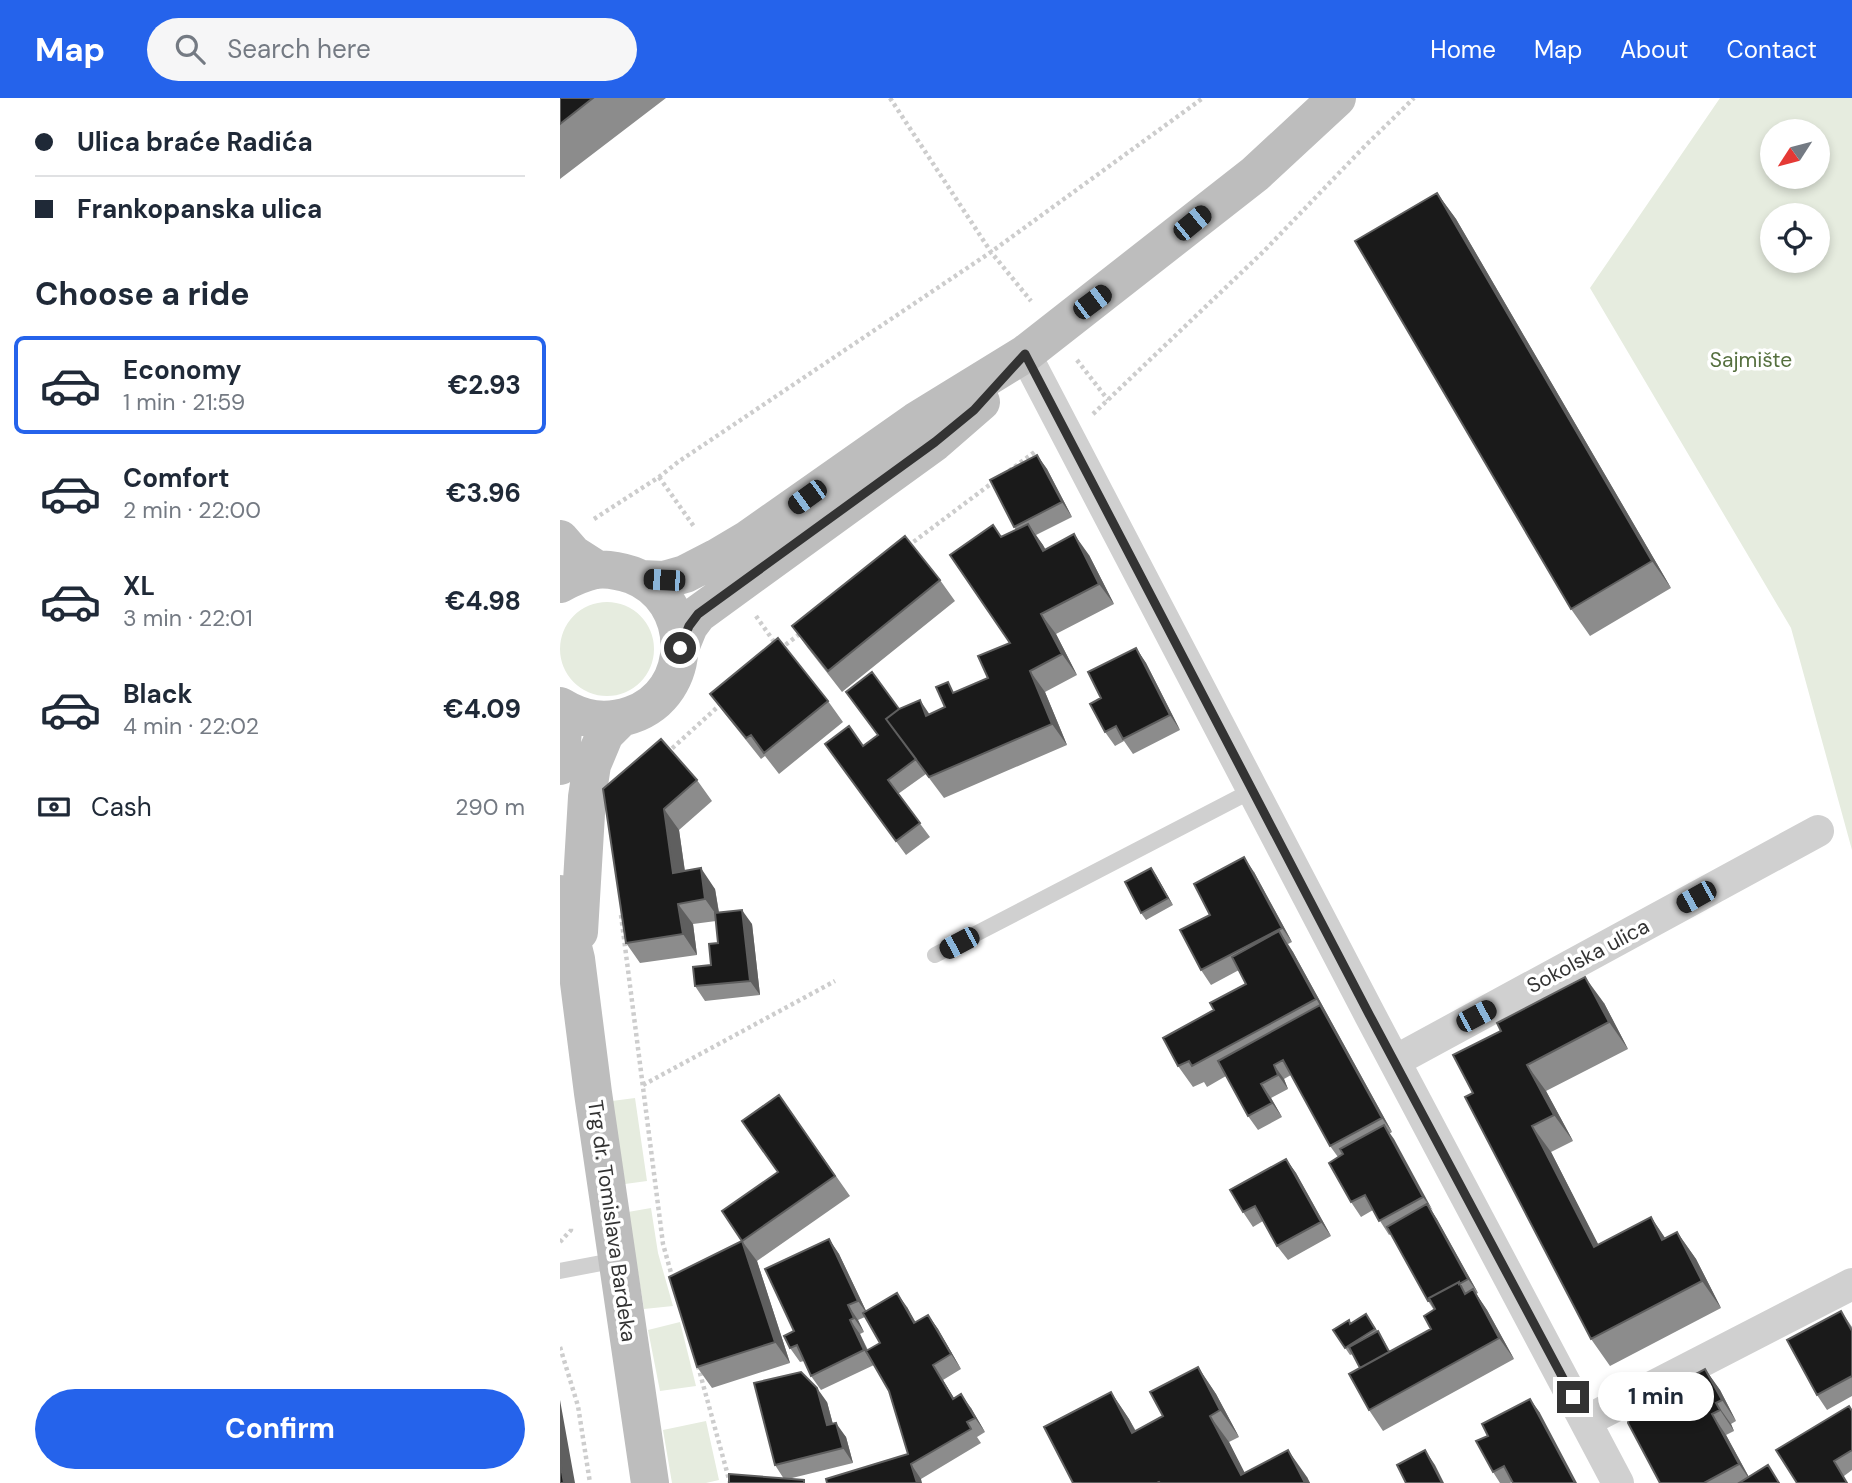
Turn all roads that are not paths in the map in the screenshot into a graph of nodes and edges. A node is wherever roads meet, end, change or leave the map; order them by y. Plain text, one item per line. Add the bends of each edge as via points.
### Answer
1 (1337, 98) edge
2 (1025, 354) junction
3 (575, 531) edge
4 (598, 569) junction
5 (641, 579) junction
6 (560, 584) edge
7 (680, 648) junction
8 (560, 706) edge
9 (560, 719) edge
10 (619, 720) junction
11 (560, 766) edge
12 (1253, 790) junction
13 (1818, 831) dead end
14 (560, 894) edge
15 (936, 955) dead end
16 (576, 959) junction
17 (1395, 1061) junction
18 (617, 1260) junction
19 (560, 1271) edge
20 (1852, 1284) edge
21 (1586, 1421) junction
22 (650, 1483) edge
23 (1618, 1483) edge

1 - 2 main road via 1255,174
2 - 5 main road via 916,421 716,558 664,580
2 - 7 main road via 974,410 935,442 698,614
2 - 12 street
3 - 4 main road via 573,554
4 - 5 main road
4 - 6 main road
5 - 7 main road via 671,608
7 - 10 main road via 675,673 662,695 643,712
8 - 10 main road via 596,721
9 - 11 main road
10 - 16 main road, Trg dr. Tomislava Bardeka via 605,734 592,765
12 - 15 lane
12 - 17 street
13 - 17 street, Sokolska ulica
14 - 16 main road, Trg dr. Tomislava Bardeka
16 - 18 main road, Trg dr. Tomislava Bardeka
17 - 21 street
18 - 19 lane
18 - 22 main road, Trg dr. Tomislava Bardeka
20 - 21 street
21 - 23 street

